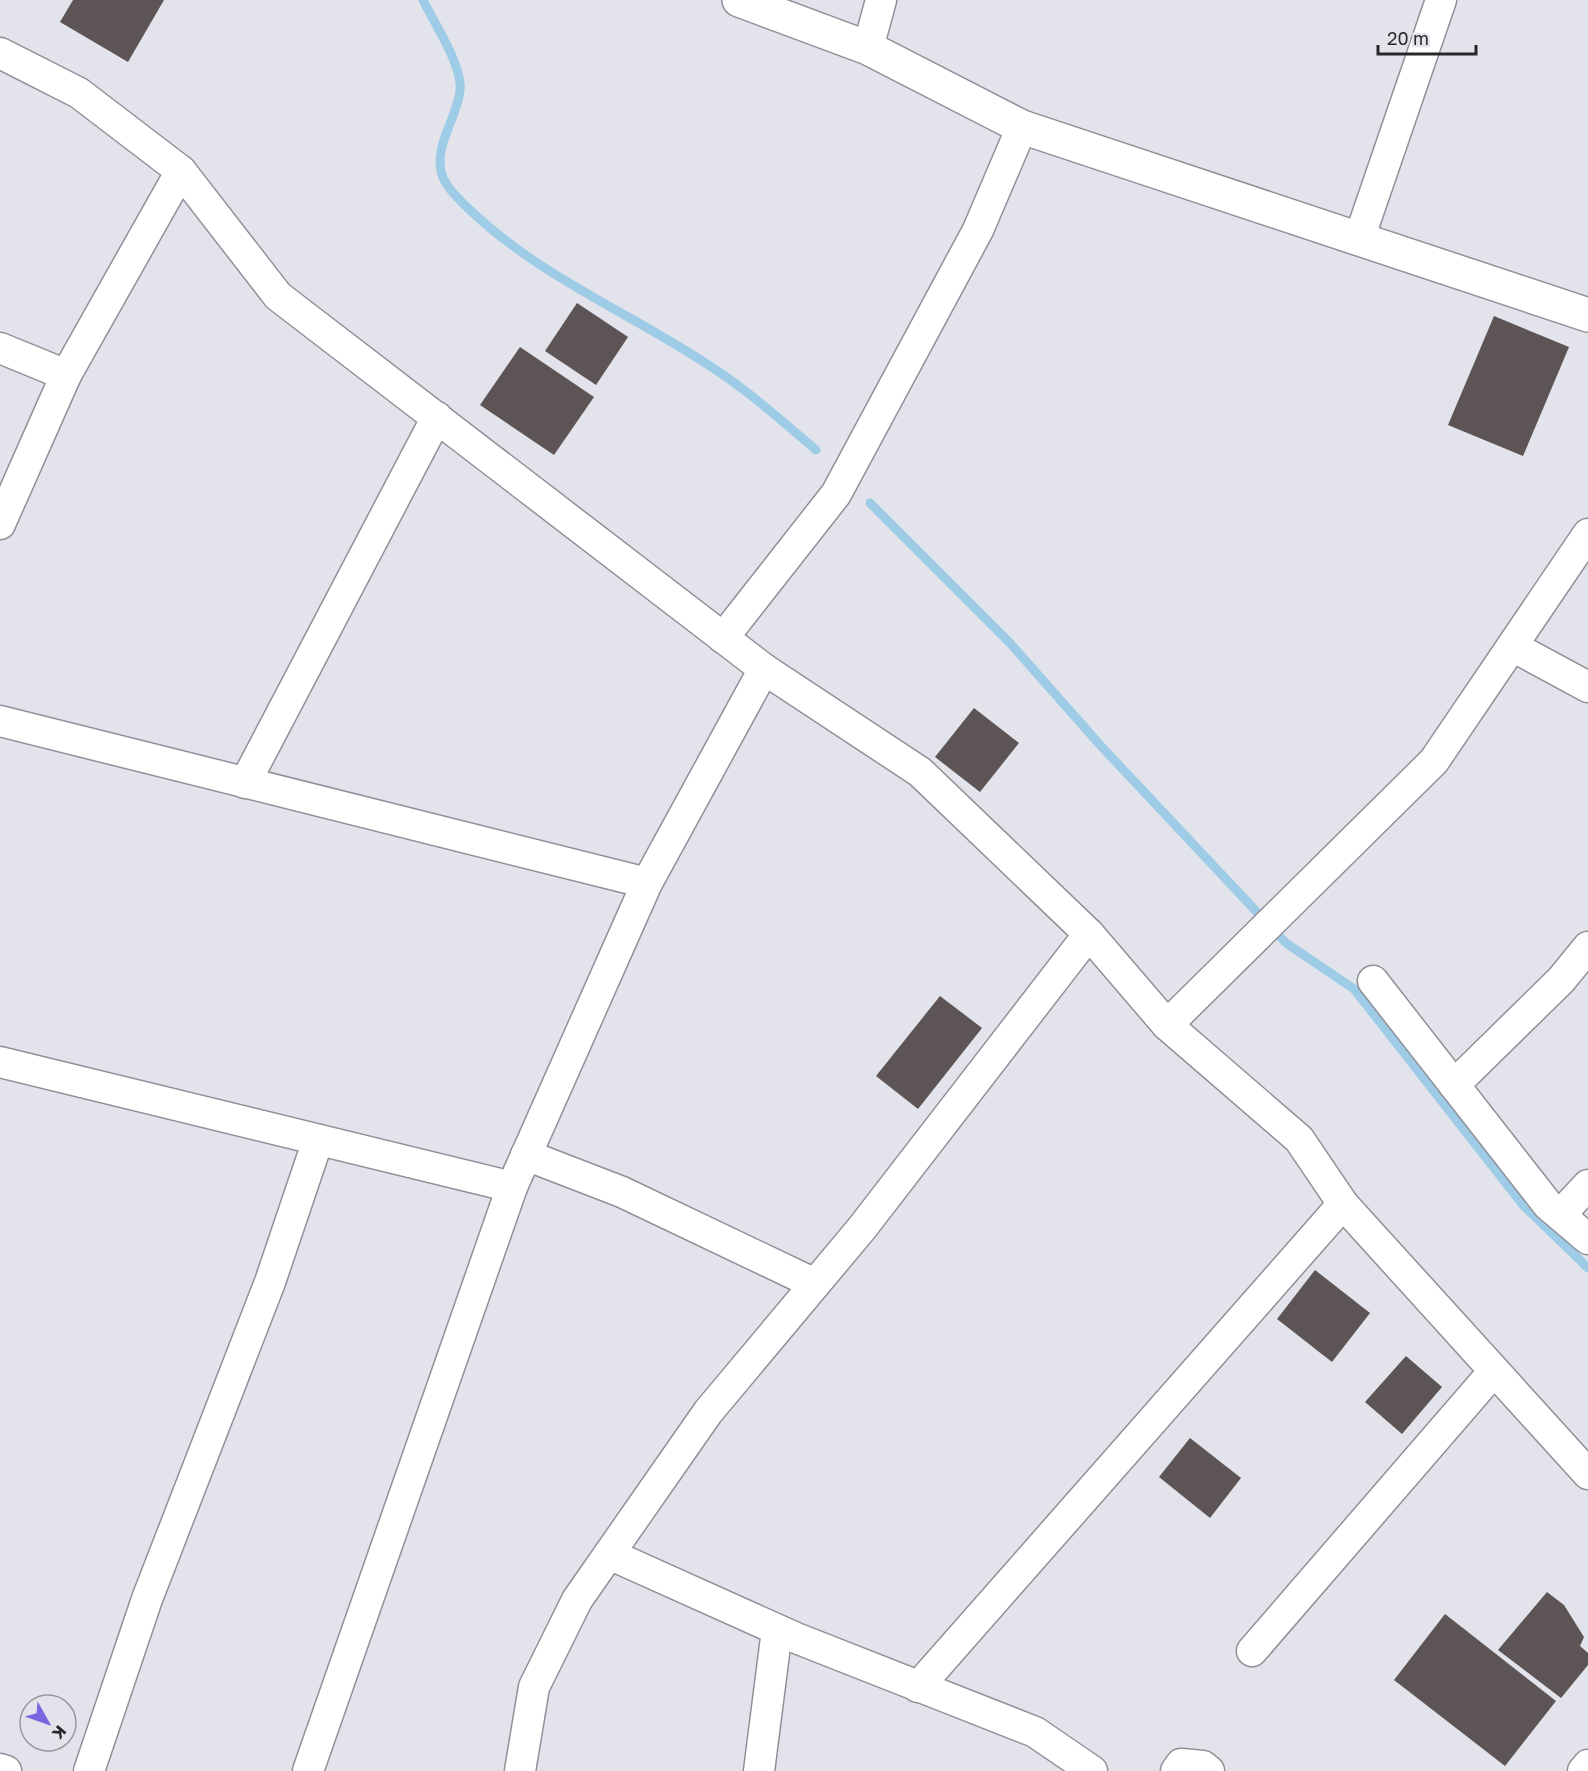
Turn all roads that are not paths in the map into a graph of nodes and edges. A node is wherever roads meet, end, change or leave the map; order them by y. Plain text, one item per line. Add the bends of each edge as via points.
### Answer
1 (739, 0) edge
2 (881, 0) edge
3 (1441, 0) edge
4 (868, 48) junction
5 (0, 53) edge
6 (1022, 127) junction
7 (181, 171) junction
8 (1359, 239) junction
9 (1586, 307) edge
10 (0, 348) edge
11 (66, 375) junction
12 (436, 417) junction
13 (0, 524) edge
14 (1588, 534) edge
15 (723, 638) junction
16 (1512, 646) junction
17 (764, 669) junction
18 (1588, 687) edge
19 (0, 721) edge
20 (245, 783) junction
21 (648, 883) junction
22 (1089, 934) junction
23 (1588, 947) edge
24 (1373, 981) dead end
25 (1167, 1025) junction
26 (0, 1062) edge
27 (1454, 1085) junction
28 (318, 1140) junction
29 (526, 1155) junction
30 (1588, 1185) edge
31 (512, 1187) junction
32 (1342, 1204) junction
33 (1560, 1215) junction
34 (1588, 1239) edge
35 (815, 1284) junction
36 (1494, 1371) junction
37 (1588, 1474) edge
38 (609, 1554) junction
39 (777, 1630) junction
40 (1252, 1651) dead end
41 (918, 1687) junction
42 (1588, 1765) edge
43 (0, 1769) edge
44 (6, 1771) edge
45 (89, 1771) edge
46 (308, 1771) edge
47 (520, 1771) edge
48 (759, 1771) edge
49 (1092, 1771) edge
50 (1176, 1771) edge
51 (1209, 1771) edge
52 (1584, 1771) edge

1 - 4 street
2 - 4 street
3 - 8 street
4 - 6 street
5 - 7 street via 80,93
6 - 8 street
6 - 15 street via 978,230 836,494
7 - 11 street
7 - 12 street via 278,296
8 - 9 street
10 - 11 street
11 - 13 street
12 - 15 street
12 - 20 street
14 - 16 street
15 - 17 street
16 - 18 street
16 - 25 street via 1434,761
17 - 21 street
17 - 22 street via 920,772
19 - 20 street
20 - 21 street
21 - 29 street
22 - 25 street
22 - 35 street
23 - 27 street
24 - 27 street
25 - 32 street via 1299,1140
26 - 28 street
27 - 33 street
28 - 31 street
28 - 45 street via 270,1282 147,1599
29 - 31 street
29 - 35 street via 622,1192
30 - 33 street
31 - 46 street
32 - 36 street
32 - 41 street
33 - 34 street
35 - 38 street via 708,1412
36 - 37 street
36 - 40 street
38 - 39 street
38 - 47 street via 577,1600 534,1687
39 - 41 street
39 - 48 street
41 - 49 street via 1035,1732
42 - 52 street
43 - 44 street
50 - 51 street via 1181,1764 1203,1766

